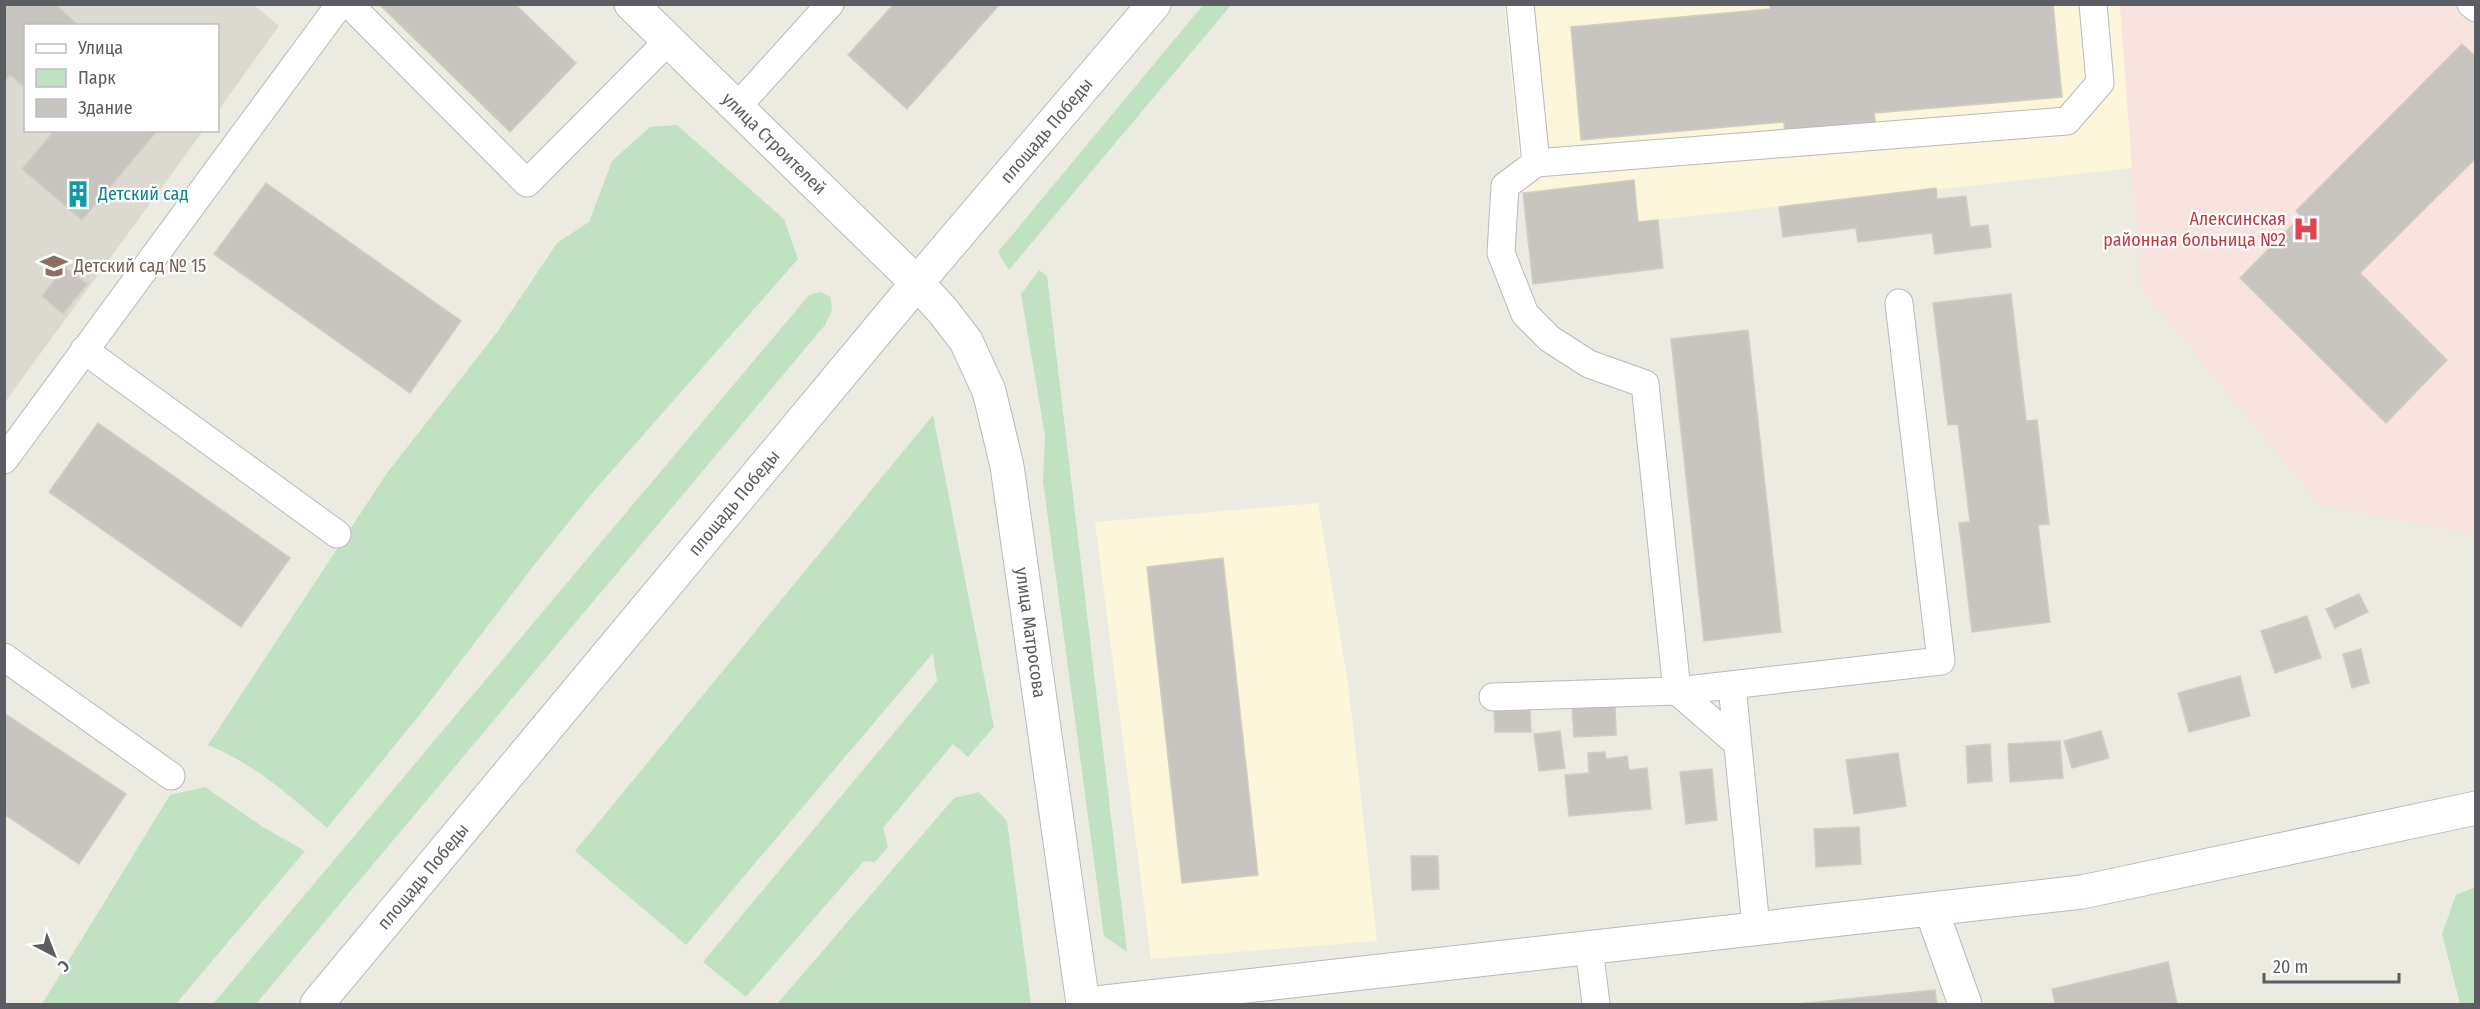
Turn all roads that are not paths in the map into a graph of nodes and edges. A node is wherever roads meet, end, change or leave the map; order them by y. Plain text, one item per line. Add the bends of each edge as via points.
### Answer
1 (340, 4) edge
2 (349, 4) edge
3 (631, 4) edge
4 (830, 4) edge
5 (1154, 4) edge
6 (1520, 4) edge
7 (2093, 4) edge
8 (2470, 4) edge
9 (2475, 8) edge
10 (669, 40) junction
11 (737, 107) junction
12 (1536, 163) junction
13 (917, 283) junction
14 (1899, 303) dead end
15 (84, 350) junction
16 (4, 460) edge
17 (337, 534) dead end
18 (4, 657) edge
19 (1732, 686) junction
20 (1677, 691) junction
21 (1493, 697) dead end
22 (1737, 743) junction
23 (171, 776) dead end
24 (2475, 807) edge
25 (1931, 909) junction
26 (1756, 927) junction
27 (1588, 948) junction
28 (317, 1005) edge
29 (1085, 1005) edge
30 (1596, 1005) edge
31 (1965, 1005) edge

1 - 15 lane
2 - 10 lane via 527,183
3 - 10 street, улица Строителей
4 - 11 lane
5 - 13 street, площадь Победы
6 - 12 lane
7 - 12 lane via 2100,83 2067,121
8 - 9 lane
10 - 11 street, улица Строителей
11 - 13 street, улица Строителей
12 - 20 lane via 1505,186 1500,253 1526,314 1550,339 1589,363 1645,384
13 - 28 street, площадь Победы
13 - 29 street, улица Матросова via 966,341 989,391 1007,466
14 - 19 lane via 1941,661
15 - 16 lane
15 - 17 lane
18 - 23 lane
19 - 20 lane
19 - 22 lane
20 - 21 lane
20 - 22 lane
22 - 26 lane
24 - 25 street via 2082,892
25 - 26 street
25 - 31 street
26 - 27 street
27 - 29 street
27 - 30 lane

